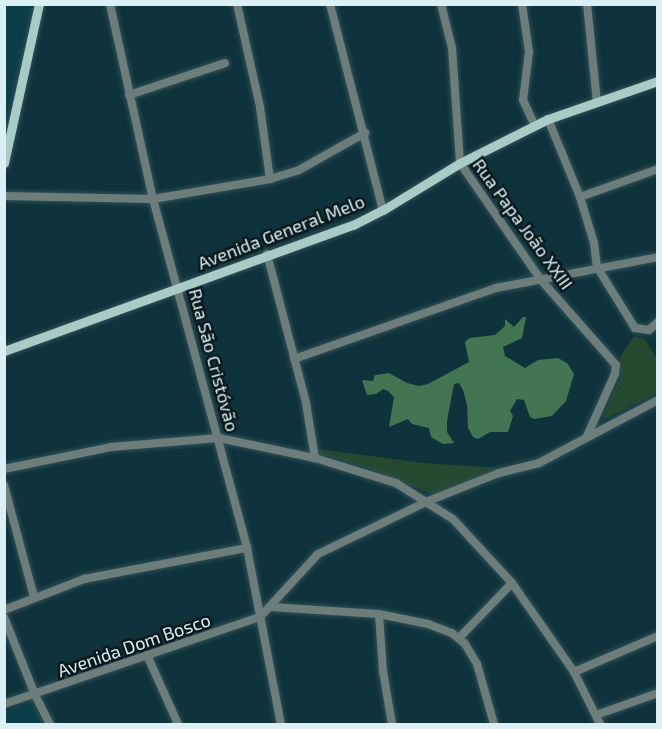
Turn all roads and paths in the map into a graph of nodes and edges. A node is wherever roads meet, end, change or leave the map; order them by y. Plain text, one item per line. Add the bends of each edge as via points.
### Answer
1 (39, 4) edge
2 (110, 4) edge
3 (237, 4) edge
4 (330, 4) edge
5 (441, 4) edge
6 (522, 4) edge
7 (587, 4) edge
8 (225, 63) dead end
9 (657, 81) edge
10 (129, 95) junction
11 (597, 102) junction
12 (548, 119) junction
13 (535, 126) junction
14 (365, 133) junction
15 (4, 163) edge
16 (459, 163) junction
17 (657, 168) edge
18 (270, 179) junction
19 (4, 196) edge
20 (580, 197) junction
21 (153, 199) junction
22 (383, 210) junction
23 (267, 254) junction
24 (657, 257) edge
25 (597, 267) junction
26 (541, 280) junction
27 (179, 288) junction
28 (657, 322) edge
29 (4, 351) edge
30 (294, 358) junction
31 (657, 400) edge
32 (587, 436) junction
33 (219, 438) junction
34 (315, 458) junction
35 (4, 469) edge
36 (4, 485) edge
37 (428, 501) junction
38 (247, 548) junction
39 (512, 583) junction
40 (34, 597) junction
41 (270, 607) junction
42 (4, 610) edge
43 (379, 614) junction
44 (4, 616) edge
45 (260, 617) junction
46 (657, 636) edge
47 (460, 637) junction
48 (147, 655) junction
49 (574, 672) junction
50 (657, 693) edge
51 (35, 695) junction
52 (4, 704) edge
53 (596, 715) junction
54 (50, 724) edge
55 (178, 724) edge
56 (281, 724) edge
57 (392, 724) edge
58 (494, 724) edge
59 (600, 724) edge

1 - 15 main road
2 - 10 street, Rua São Cristóvão
3 - 18 street via 260,107
4 - 14 street
5 - 16 street, Rua Papa João XXIII via 452,48
6 - 13 street via 529,52 523,100
7 - 11 street
8 - 10 street
9 - 11 main road, Avenida General Melo
10 - 21 street, Rua São Cristóvão
11 - 12 main road, Avenida General Melo
12 - 13 main road, Avenida General Melo
12 - 20 street
13 - 16 main road, Avenida General Melo
14 - 18 street via 300,170
14 - 22 street
16 - 22 main road, Avenida General Melo
16 - 26 street, Rua Papa João XXIII
17 - 20 street
18 - 21 street
19 - 21 street
20 - 25 street
21 - 27 street, Rua São Cristóvão
22 - 23 main road, Avenida General Melo via 353,225
23 - 27 main road, Avenida General Melo
23 - 30 street
24 - 25 street
25 - 26 street
25 - 28 street via 635,328 649,330
26 - 30 street via 496,288
26 - 32 street, Rua Papa João XXIII via 616,365
27 - 29 main road, Avenida General Melo
27 - 33 street, Rua São Cristóvão
30 - 34 street
31 - 32 street, Avenida Dom Bosco
32 - 37 street, Avenida Dom Bosco via 538,463 499,473
33 - 34 street
33 - 35 street via 111,447
33 - 38 street, Rua São Cristóvão
34 - 37 street via 396,483
36 - 40 street
37 - 39 street via 453,519
37 - 41 street, Avenida Dom Bosco via 318,554
38 - 40 street via 84,579
38 - 45 street, Rua São Cristóvão
39 - 47 street
39 - 49 street
40 - 42 street
41 - 43 street
41 - 45 street, Avenida Dom Bosco
43 - 47 street via 442,628
43 - 57 street
44 - 51 street
45 - 48 street, Avenida Dom Bosco
45 - 56 street, Rua São Cristóvão
46 - 49 street
47 - 58 street via 477,664
48 - 51 street, Avenida Dom Bosco
48 - 55 street
49 - 53 street
50 - 53 street
51 - 52 street, Avenida Dom Bosco
51 - 54 street
53 - 59 street

